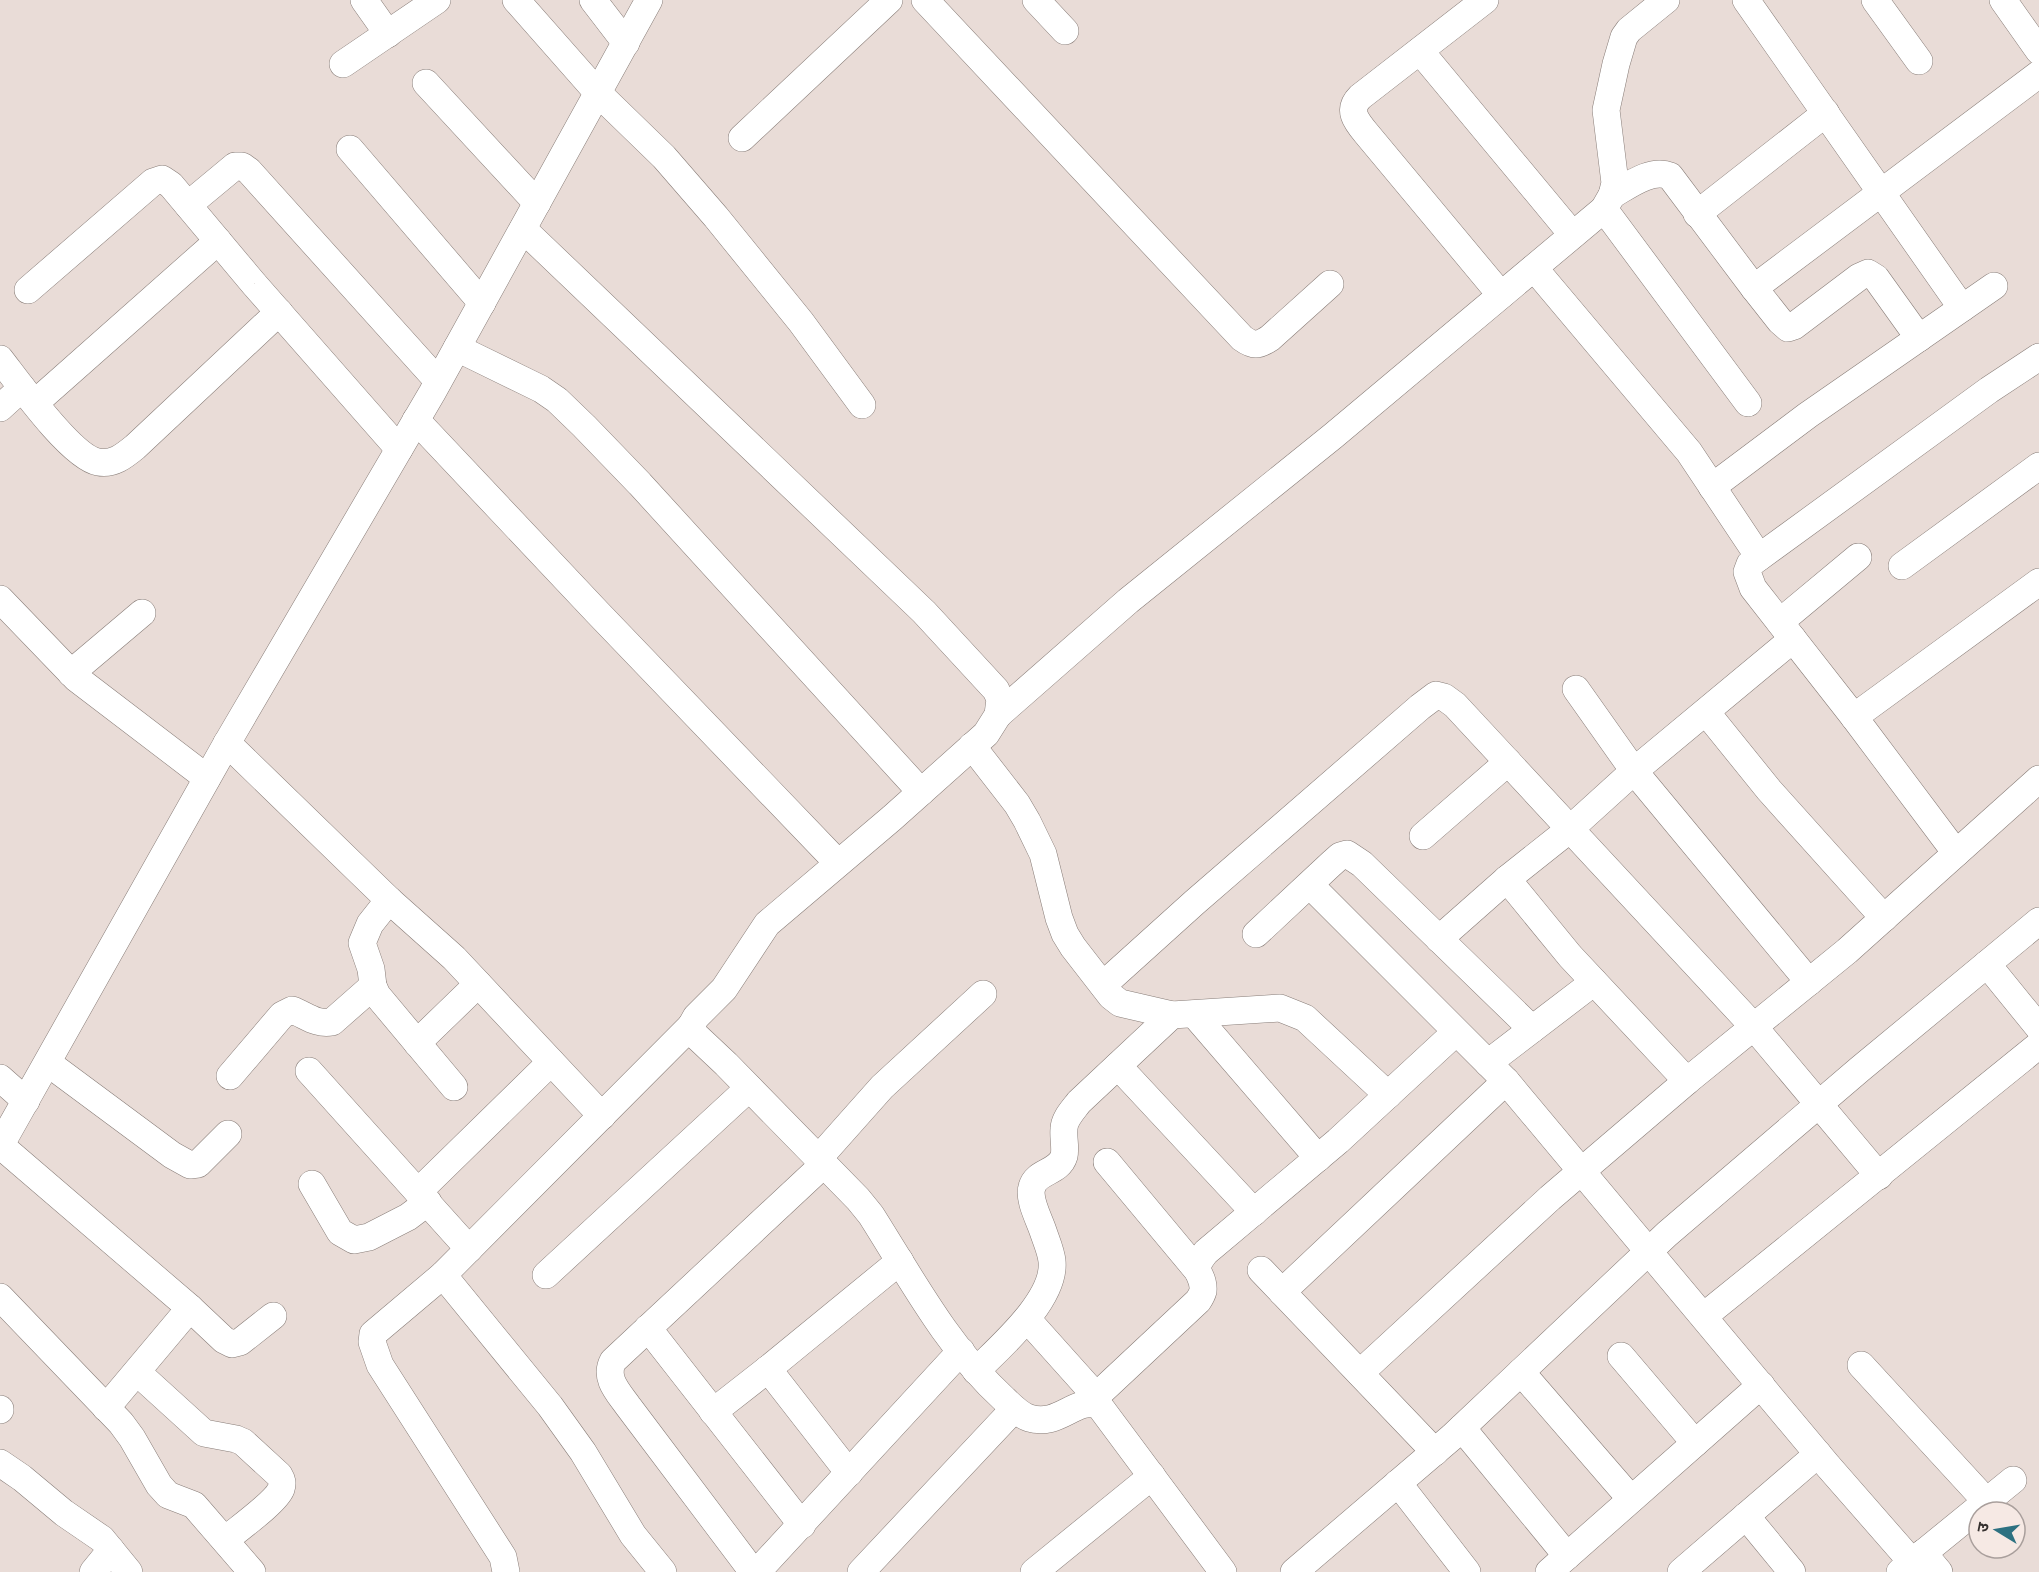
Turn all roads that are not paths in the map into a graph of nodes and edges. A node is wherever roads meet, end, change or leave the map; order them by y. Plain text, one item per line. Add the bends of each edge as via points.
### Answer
1 (364, 0) edge
2 (437, 0) edge
3 (516, 0) edge
4 (593, 0) edge
5 (649, 0) edge
6 (889, 0) edge
7 (925, 0) edge
8 (1036, 0) edge
9 (1485, 0) edge
10 (1666, 0) edge
11 (1746, 0) edge
12 (1875, 0) edge
13 (2003, 0) edge
14 (1065, 31) dead end
15 (388, 34) junction
16 (626, 42) junction
17 (1420, 51) junction
18 (2039, 51) edge
19 (1919, 61) dead end
20 (343, 64) dead end
21 (2039, 74) edge
22 (426, 83) dead end
23 (598, 93) junction
24 (1826, 113) junction
25 (742, 138) dead end
26 (350, 149) dead end
27 (1881, 192) junction
28 (1608, 202) junction
29 (537, 203) junction
30 (188, 205) junction
31 (1697, 214) junction
32 (523, 229) junction
33 (1572, 234) junction
34 (218, 241) junction
35 (1534, 268) junction
36 (1330, 284) dead end
37 (1994, 286) dead end
38 (1754, 288) junction
39 (28, 290) dead end
40 (1501, 295) junction
41 (482, 303) junction
42 (1962, 308) junction
43 (279, 312) junction
44 (1919, 338) junction
45 (457, 348) junction
46 (2039, 357) edge
47 (0, 359) edge
48 (438, 381) junction
49 (28, 395) junction
50 (1748, 403) dead end
51 (862, 405) dead end
52 (0, 408) edge
53 (416, 420) junction
54 (399, 449) junction
55 (2039, 466) edge
56 (1712, 487) junction
57 (1759, 557) junction
58 (1858, 557) dead end
59 (1902, 566) dead end
60 (2034, 595) edge
61 (0, 599) edge
62 (142, 613) dead end
63 (1787, 631) junction
64 (71, 672) junction
65 (1576, 689) dead end
66 (1706, 712) junction
67 (998, 715) junction
68 (1854, 717) junction
69 (226, 743) junction
70 (972, 746) junction
71 (1508, 762) junction
72 (1634, 771) junction
73 (207, 778) junction
74 (2039, 779) edge
75 (921, 792) junction
76 (1570, 829) junction
77 (1423, 836) dead end
78 (1956, 853) junction
79 (838, 863) junction
80 (1507, 879) junction
81 (1310, 885) junction
82 (389, 900) junction
83 (1884, 918) junction
84 (2039, 921) edge
85 (1256, 934) dead end
86 (1439, 939) junction
87 (1987, 964) junction
88 (1594, 982) junction
89 (1809, 982) junction
90 (478, 984) junction
91 (1103, 985) junction
92 (373, 986) junction
93 (983, 994) dead end
94 (1183, 1015) junction
95 (691, 1026) junction
96 (1754, 1027) junction
97 (2039, 1028) edge
98 (1532, 1029) junction
99 (1456, 1032) junction
100 (417, 1043) junction
101 (2039, 1045) edge
102 (551, 1062) junction
103 (48, 1063) junction
104 (1118, 1066) junction
105 (309, 1071) dead end
106 (1497, 1072) junction
107 (230, 1076) dead end
108 (0, 1078) edge
109 (1687, 1081) junction
110 (454, 1087) dead end
111 (749, 1088) junction
112 (1388, 1095) junction
113 (26, 1101) junction
114 (1818, 1105) junction
115 (602, 1116) junction
116 (228, 1134) dead end
117 (0, 1146) edge
118 (1318, 1158) junction
119 (821, 1162) junction
120 (1107, 1162) dead end
121 (1581, 1171) junction
122 (1879, 1176) junction
123 (312, 1184) dead end
124 (423, 1197) junction
125 (1254, 1212) junction
126 (469, 1249) junction
127 (1649, 1251) junction
128 (900, 1261) junction
129 (1197, 1270) junction
130 (1261, 1270) dead end
131 (443, 1275) junction
132 (546, 1275) dead end
133 (1282, 1292) junction
134 (0, 1297) edge
135 (190, 1308) junction
136 (273, 1316) dead end
137 (1704, 1316) junction
138 (1027, 1319) junction
139 (648, 1328) junction
140 (1621, 1356) dead end
141 (969, 1361) junction
142 (1861, 1365) dead end
143 (768, 1369) junction
144 (138, 1372) junction
145 (1521, 1372) junction
146 (1360, 1373) junction
147 (1761, 1385) junction
148 (1093, 1399) junction
149 (106, 1408) junction
150 (1014, 1408) junction
151 (713, 1412) junction
152 (1462, 1428) junction
153 (1695, 1443) junction
154 (1436, 1452) junction
155 (1818, 1454) junction
156 (0, 1463) edge
157 (849, 1473) junction
158 (1152, 1476) junction
159 (2013, 1480) dead end
160 (1398, 1483) junction
161 (1631, 1499) junction
162 (1984, 1500) edge
163 (1988, 1500) edge
164 (1746, 1516) junction
165 (1967, 1520) edge
166 (802, 1525) junction
167 (225, 1540) junction
168 (111, 1550) junction
169 (1558, 1564) edge
170 (1919, 1565) edge
171 (93, 1572) edge
172 (129, 1572) edge
173 (252, 1572) edge
174 (506, 1572) edge
175 (663, 1572) edge
176 (755, 1572) edge
177 (861, 1572) edge
178 (1034, 1572) edge
179 (1223, 1572) edge
180 (1294, 1572) edge
181 (1467, 1572) edge
182 (1681, 1572) edge
183 (1792, 1572) edge

1 - 15 street
2 - 15 street
3 - 23 street
4 - 16 street
5 - 16 street
6 - 25 street
7 - 36 street via 1242,338 1260,345
8 - 14 street
9 - 17 street
10 - 28 street via 1629,30 1616,64 1606,110 1615,173
11 - 24 street
12 - 19 street
13 - 18 street
15 - 20 street
16 - 23 street
17 - 33 street
17 - 40 street via 1354,103 1356,121
21 - 27 street
22 - 29 street
23 - 29 street
23 - 51 street via 664,157 716,218
24 - 27 street
24 - 31 street
26 - 41 street
27 - 38 street
27 - 42 street
28 - 31 street via 1651,175 1662,173 1670,176
28 - 33 street
28 - 50 street
29 - 32 street
30 - 34 street
30 - 39 street via 162,178 153,182
30 - 48 street via 235,166 242,166
31 - 38 street
32 - 41 street
32 - 67 street via 924,612 996,690 1000,699
33 - 35 street
34 - 43 street
34 - 49 street
35 - 40 street
35 - 56 street via 1689,452
37 - 42 street
38 - 44 street via 1788,328 1868,273 1876,278
40 - 67 street via 1128,600
41 - 45 street
42 - 44 street
43 - 49 street via 135,447 109,462 96,462 82,454
43 - 54 street
44 - 56 street
45 - 48 street
45 - 75 street via 557,400 640,484
46 - 57 street
47 - 49 street
48 - 53 street
49 - 52 street
53 - 54 street
53 - 79 street
54 - 69 street
55 - 59 street
56 - 57 street
57 - 63 street via 1750,564 1749,580
58 - 63 street
60 - 68 street
61 - 64 street
62 - 64 street
63 - 66 street
63 - 68 street
64 - 73 street
65 - 72 street
66 - 72 street
66 - 83 street via 1769,790
67 - 70 street via 986,734
68 - 78 street
69 - 73 street
69 - 82 street
70 - 75 street
70 - 91 street via 1027,821 1043,854 1065,934
71 - 76 street
71 - 77 street
71 - 91 street via 1455,705 1436,695
72 - 76 street
72 - 89 street
73 - 103 street
74 - 78 street
75 - 79 street
76 - 80 street
76 - 96 street
78 - 83 street
79 - 95 street via 767,924 724,989
80 - 86 street
80 - 88 street
81 - 85 street
81 - 86 street via 1347,854
81 - 99 street
82 - 90 street
82 - 92 street via 369,924 362,943
83 - 89 street
84 - 87 street
86 - 98 street
87 - 97 street
87 - 114 street
88 - 98 street
88 - 109 street
89 - 96 street
90 - 100 street
90 - 102 street
91 - 94 street via 1120,1003
92 - 100 street
92 - 107 street via 332,1022 316,1021 292,1010 282,1015
93 - 119 street via 882,1087
94 - 104 street
94 - 112 street via 1280,1008 1290,1011 1305,1018
94 - 118 street
95 - 111 street via 693,1033
95 - 115 street
96 - 109 street
96 - 114 street
98 - 106 street
99 - 106 street
99 - 112 street
100 - 110 street
101 - 122 street
102 - 115 street
102 - 124 street
103 - 113 street
103 - 116 street via 190,1165 198,1164
104 - 125 street
104 - 138 street via 1067,1118 1064,1158 1032,1186 1052,1271 1040,1301
105 - 124 street
106 - 121 street
106 - 133 street
108 - 113 street
109 - 121 street
111 - 119 street
111 - 132 street
112 - 118 street
113 - 117 street
114 - 122 street
114 - 127 street
115 - 126 street
117 - 135 street
118 - 125 street
119 - 128 street via 871,1215
119 - 139 street
120 - 129 street
121 - 127 street
121 - 146 street
122 - 137 street
123 - 124 street via 340,1232 354,1240 369,1237 408,1217
124 - 126 street
125 - 129 street via 1206,1252
126 - 131 street
127 - 137 street
127 - 145 street
128 - 141 street
128 - 143 street
129 - 148 street via 1203,1291 1198,1301
130 - 133 street
131 - 174 street via 373,1334 372,1342 380,1365 503,1557
131 - 175 street via 550,1406 633,1535
133 - 146 street
134 - 149 street
135 - 136 street via 232,1344
135 - 144 street
137 - 147 street
138 - 141 street
138 - 148 street
139 - 151 street
139 - 176 street via 613,1361 609,1375
140 - 153 street
141 - 150 street via 983,1380
141 - 157 street
142 - 162 street
143 - 151 street
143 - 157 street
144 - 149 street
144 - 167 street via 204,1433 250,1446 283,1482 274,1499
145 - 152 street
145 - 161 street
146 - 154 street
147 - 153 street
147 - 155 street
148 - 150 street via 1055,1418 1041,1420
148 - 158 street
149 - 167 street via 132,1438 159,1485 168,1494 194,1505
150 - 177 street
151 - 166 street
152 - 154 street
152 - 169 street
153 - 161 street
154 - 160 street
155 - 164 street
155 - 170 street
156 - 168 street
157 - 166 street
158 - 178 street
158 - 179 street
159 - 163 street
160 - 180 street
160 - 181 street
161 - 169 street
164 - 182 street
164 - 183 street
165 - 170 street
166 - 176 street
167 - 173 street
168 - 171 street
168 - 172 street

